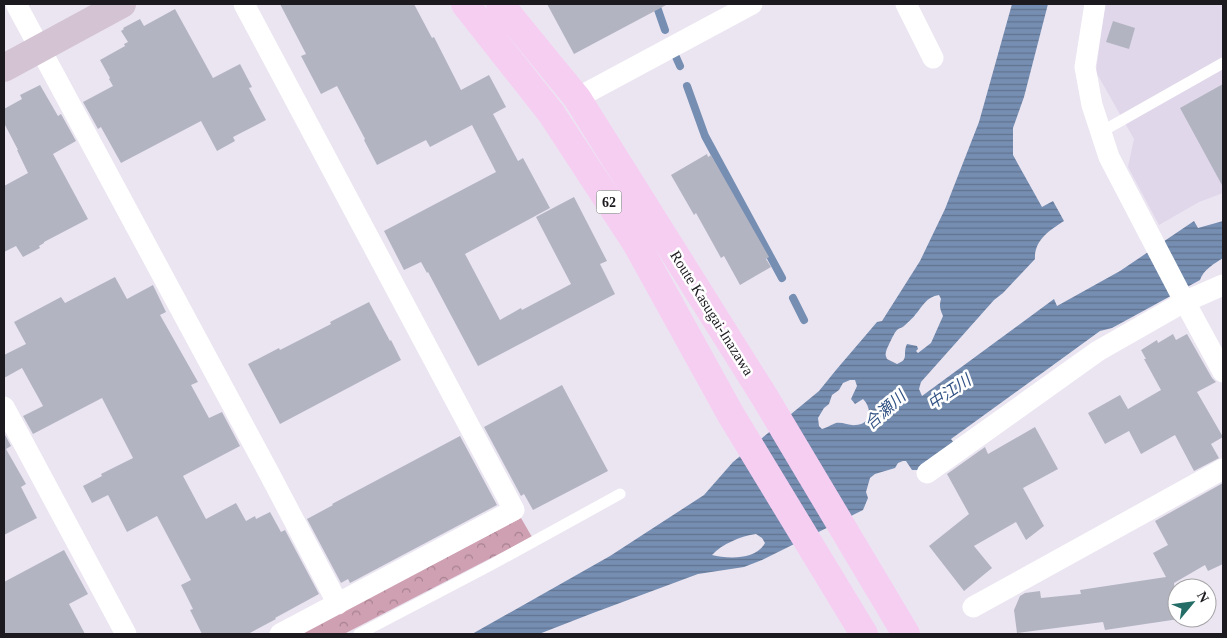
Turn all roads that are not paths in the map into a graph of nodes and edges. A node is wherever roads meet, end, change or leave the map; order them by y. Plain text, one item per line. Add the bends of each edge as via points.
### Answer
1 (16, 4) edge
2 (122, 4) edge
3 (244, 4) edge
4 (465, 4) edge
5 (500, 4) edge
6 (752, 4) edge
7 (906, 4) edge
8 (1095, 4) edge
9 (40, 48) junction
10 (933, 58) dead end
11 (1223, 63) edge
12 (4, 68) edge
13 (576, 98) junction
14 (1101, 132) junction
15 (1223, 285) edge
16 (1182, 297) junction
17 (1223, 372) edge
18 (4, 407) edge
19 (1223, 469) edge
20 (927, 473) dead end
21 (620, 494) dead end
22 (338, 604) junction
23 (973, 607) dead end
24 (899, 624) edge
25 (126, 634) edge
26 (280, 634) edge
27 (359, 634) edge
28 (864, 634) edge

1 - 9 street
2 - 9 street
3 - 22 street via 514,510
4 - 28 main road, Route Kasugai-Inazawa / 62 via 552,113 636,243 732,415
5 - 13 main road, Route Kasugai-Inazawa / 62
6 - 13 street
7 - 10 street
8 - 14 street via 1085,67
9 - 12 street
9 - 22 street
11 - 14 lane
13 - 24 main road, Route Kasugai-Inazawa / 62 via 764,396
14 - 16 street via 1109,157
15 - 16 street
16 - 17 street
16 - 20 street via 1098,351
18 - 25 street
19 - 23 street
21 - 27 lane
22 - 26 street

